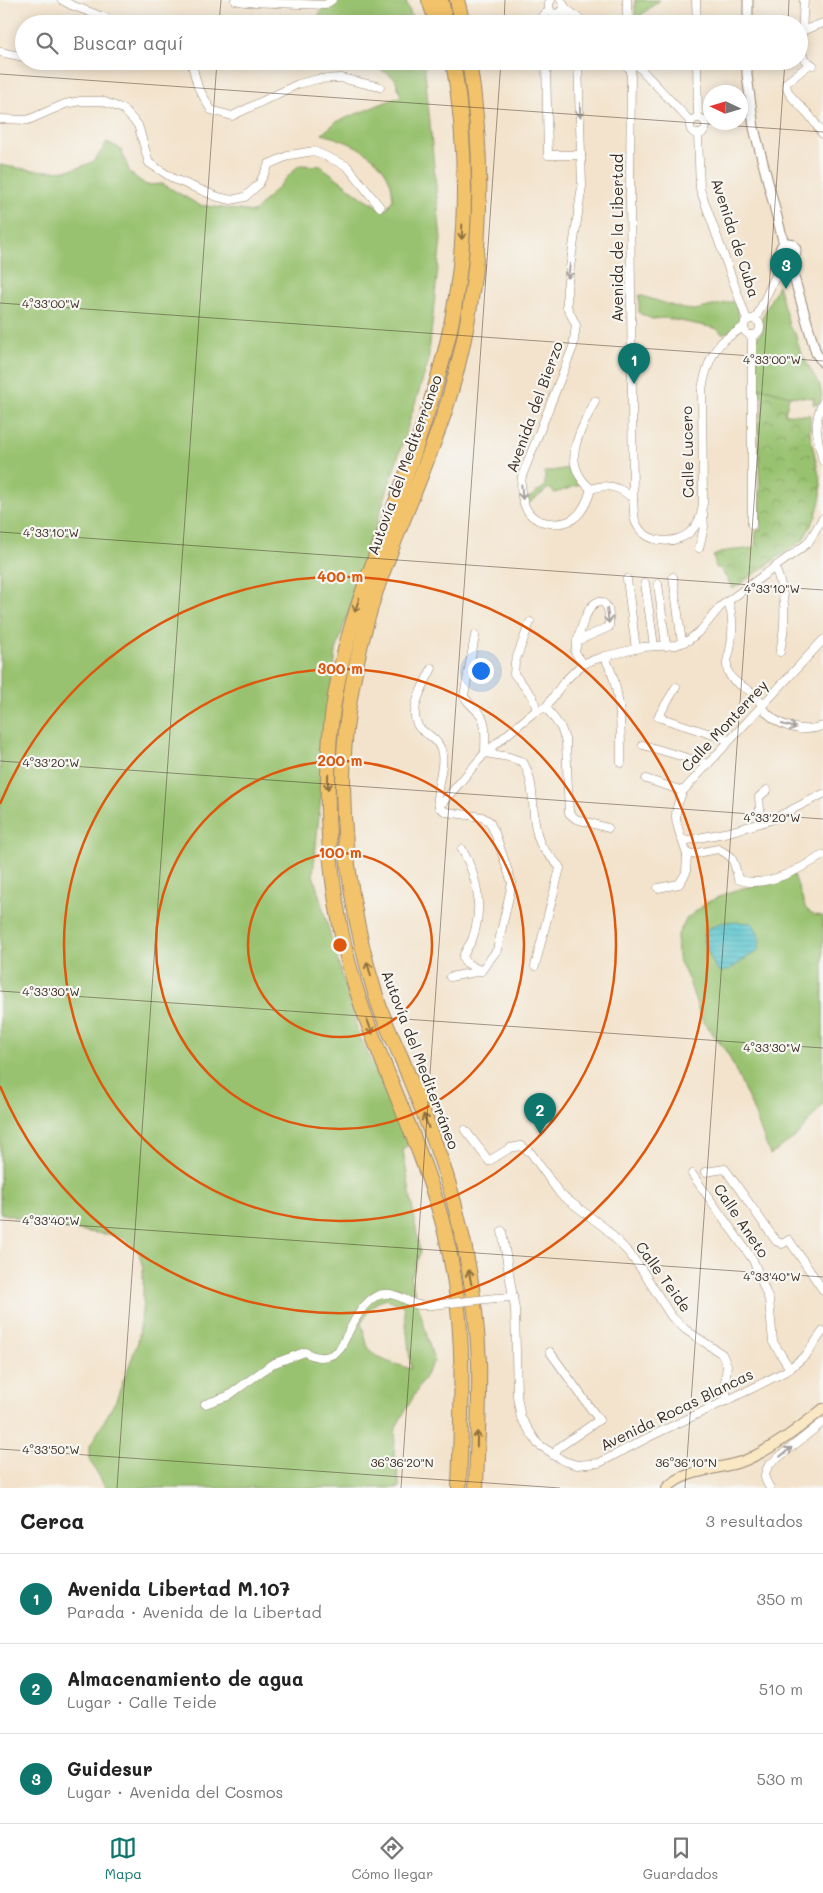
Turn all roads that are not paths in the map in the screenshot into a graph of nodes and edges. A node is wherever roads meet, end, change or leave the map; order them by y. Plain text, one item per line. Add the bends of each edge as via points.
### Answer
1 (62, 0) edge
2 (234, 0) edge
3 (332, 0) edge
4 (429, 0) edge
5 (441, 0) edge
6 (458, 0) edge
7 (467, 0) edge
8 (627, 0) edge
9 (696, 0) edge
10 (748, 0) edge
11 (804, 0) edge
12 (288, 2) edge
13 (549, 3) edge
14 (562, 5) edge
15 (98, 15) edge
16 (434, 15) edge
17 (444, 15) edge
18 (461, 15) edge
19 (470, 15) edge
20 (543, 15) edge
21 (575, 15) edge
22 (627, 15) edge
23 (697, 15) edge
24 (748, 15) edge
25 (803, 15) edge
26 (823, 23) edge
27 (808, 29) edge
28 (0, 52) edge
29 (15, 55) edge
30 (193, 70) edge
31 (448, 70) edge
32 (454, 70) edge
33 (470, 70) edge
34 (477, 70) edge
35 (546, 70) edge
36 (578, 70) edge
37 (635, 70) edge
38 (641, 70) edge
39 (697, 70) edge
40 (747, 70) edge
41 (803, 70) edge
42 (380, 87) dead end
43 (0, 119) edge
44 (694, 120) junction
45 (698, 134) junction
46 (823, 135) edge
47 (581, 155) junction
48 (380, 207) dead end
49 (463, 212) junction
50 (784, 244) junction
51 (786, 259) junction
52 (474, 277) junction
53 (748, 322) junction
54 (752, 336) junction
55 (822, 359) edge
56 (823, 370) edge
57 (595, 401) dead end
58 (823, 402) edge
59 (823, 462) edge
60 (591, 489) junction
61 (633, 499) junction
62 (703, 503) junction
63 (823, 518) edge
64 (752, 525) dead end
65 (699, 548) dead end
66 (774, 568) junction
67 (673, 577) dead end
68 (627, 579) dead end
69 (645, 583) dead end
70 (658, 584) dead end
71 (728, 601) junction
72 (530, 622) dead end
73 (475, 636) dead end
74 (823, 640) edge
75 (577, 641) junction
76 (682, 643) junction
77 (654, 646) junction
78 (666, 646) junction
79 (636, 649) junction
80 (780, 652) dead end
81 (604, 656) junction
82 (583, 664) junction
83 (432, 668) dead end
84 (676, 687) dead end
85 (761, 706) junction
86 (546, 708) junction
87 (537, 712) junction
88 (823, 726) edge
89 (729, 740) junction
90 (643, 745) dead end
91 (485, 752) junction
92 (621, 762) dead end
93 (708, 764) junction
94 (646, 779) dead end
95 (767, 790) dead end
96 (683, 791) junction
97 (823, 794) edge
98 (439, 807) junction
99 (761, 822) junction
100 (608, 828) dead end
101 (683, 841) junction
102 (462, 848) dead end
103 (688, 855) junction
104 (823, 856) edge
105 (658, 888) dead end
106 (535, 966) dead end
107 (481, 971) junction
108 (450, 977) dead end
109 (466, 1130) dead end
110 (705, 1172) dead end
111 (692, 1174) dead end
112 (502, 1231) dead end
113 (823, 1290) edge
114 (513, 1297) junction
115 (823, 1331) edge
116 (550, 1352) dead end
117 (790, 1368) junction
118 (727, 1401) junction
119 (205, 1404) dead end
120 (823, 1409) edge
121 (823, 1422) edge
122 (554, 1456) junction
123 (459, 1488) edge
124 (476, 1488) edge
125 (667, 1488) edge
126 (770, 1488) edge

1 - 15 street
2 - 12 street
3 - 12 street via 325,5
4 - 16 highway
5 - 17 highway
6 - 18 highway
7 - 19 highway
8 - 22 street
9 - 23 street
10 - 24 street
11 - 25 street
13 - 14 street via 557,14
13 - 20 street
14 - 21 street
26 - 27 street
28 - 29 street
30 - 42 street via 198,87 211,110 232,116 298,84 318,78 341,78
31 - 49 highway
32 - 49 highway, Autovía del Mediterráneo via 461,124
33 - 52 highway, Autovía del Mediterráneo via 479,174
34 - 52 highway via 485,136 486,198
35 - 47 street via 548,155
36 -> 47 street, Avenida del Bierzo
37 - 61 street, Avenida de la Libertad via 630,193
38 - 44 street
39 - 44 street
40 - 50 street via 754,128
41 - 46 street via 791,77 786,88
43 - 48 street via 28,120 65,104 102,101 123,109 138,125 148,163 218,197 231,200 245,197 259,184 269,164 290,155 314,151 347,166
44 - 45 street via 691,130
44 - 45 street via 702,120 705,124 704,131
45 - 53 street, Avenida de Cuba via 700,189
47 -> 60 street, Avenida del Bierzo via 582,186 567,288 567,307 576,326 575,337 522,476 520,489 527,512 533,519 552,524 572,519 587,502
49 -> 123 highway, Autovía del Mediterráneo via 462,253 443,360 413,455 366,576 341,661 329,743 327,784 329,858 339,924 362,1006 435,1198 455,1277 463,1360
50 - 51 street via 779,252
50 - 51 street via 795,248 795,255
51 - 53 street, Calle Lucero
51 - 55 street
124 -> 52 highway, Autovía del Mediterráneo via 479,1365 471,1282 445,1172 377,999 358,930 346,854 343,780 353,681 365,629 445,410 459,360
53 - 54 street via 746,334
53 - 54 street via 759,323 760,328
53 - 62 street, Calle Lucero via 722,342 704,379
54 - 64 street
55 - 56 street
57 - 60 street via 576,446 573,462 581,481
58 - 59 street via 816,423
60 - 61 street via 612,486
61 - 62 street, Calle Lucero via 636,524 650,537 666,541 681,538 694,528
62 - 65 street via 704,527
63 - 66 street via 808,543
66 - 71 street
66 - 80 street via 781,582 784,600
67 - 76 street
68 - 79 street
69 - 77 street
70 - 78 street
71 - 76 street via 700,630
71 - 85 street via 733,632 726,664 735,683 758,698
72 - 87 street via 515,662 514,674 534,697
73 - 91 street via 464,696 482,718
74 - 85 street, Calle Monterrey
75 -> 75 street via 593,604 603,602 608,611 609,627
75 - 82 street via 575,652
76 - 78 street
77 - 78 street
77 - 79 street
79 - 81 street
81 - 82 street
81 - 92 street via 615,683
82 - 86 street
83 - 98 street via 415,706 415,717 418,727 441,748 443,756 436,795
84 - 89 street via 658,717
85 -> 88 street via 782,726 799,729
85 - 89 street, Calle Monterrey
86 - 87 street
86 - 100 street via 561,728 566,742 569,813 576,819
87 - 91 street
89 - 93 street, Calle Monterrey
90 - 93 street
91 - 98 street
91 - 106 street via 523,762 529,772 540,844 560,868
93 - 96 street, Calle Monterrey
94 - 96 street
95 - 99 street via 759,797
96 - 101 street, Calle Monterrey via 676,805 675,819
97 - 99 street
98 - 107 street via 446,812 489,821 512,883 497,950
99 - 101 street
101 - 103 street, Calle Monterrey
102 - 107 street via 472,867 479,903 478,918 463,958 464,962
103 - 104 street via 718,849 736,864 738,879 751,882 783,876
103 - 105 street via 686,873 679,884
107 - 108 street
109 - 118 street, Calle Teide via 489,1161 510,1148 521,1146 531,1152 560,1194 605,1228 642,1270 670,1316 722,1354 727,1365 724,1383
110 - 113 street via 725,1169 776,1241 782,1244 788,1240
111 - 117 street, Calle Aneto via 753,1260 770,1300 773,1342
112 - 114 street, Avenida Rocas Blancas
114 - 119 street, bridge via 416,1306 396,1295 376,1296 366,1303 335,1354 326,1357 305,1352 281,1360 228,1396
114 - 122 street, Avenida Rocas Blancas via 520,1418 538,1444
115 - 117 street, Avenida Rocas Blancas via 806,1354
116 - 122 street via 599,1420 558,1448
117 - 118 street, Avenida Rocas Blancas
118 - 122 street, Avenida Rocas Blancas via 599,1463 578,1465
120 - 125 main road via 767,1450 744,1461 695,1473
126 -> 121 street via 764,1473 769,1465

